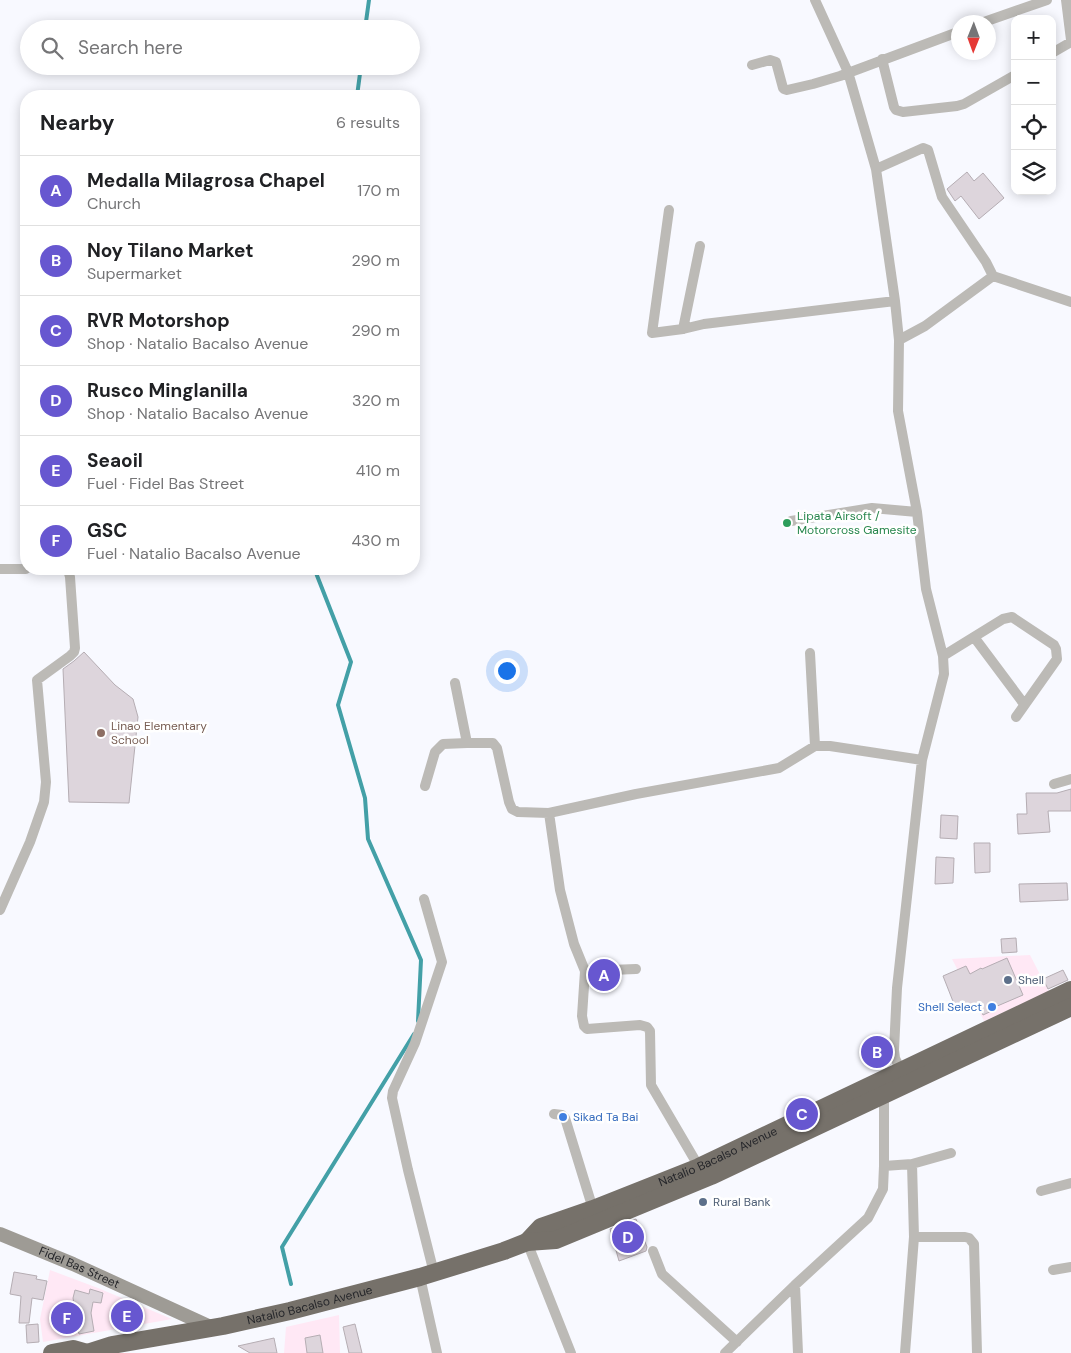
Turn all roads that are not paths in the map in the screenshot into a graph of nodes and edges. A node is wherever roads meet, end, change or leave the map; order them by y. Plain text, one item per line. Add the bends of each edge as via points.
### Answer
1 (815, 0) edge
2 (1047, 0) edge
3 (1066, 0) edge
4 (996, 18) edge
5 (951, 34) edge
6 (1071, 41) edge
7 (1056, 50) edge
8 (882, 59) junction
9 (752, 65) dead end
10 (848, 72) junction
11 (1011, 77) edge
12 (876, 169) junction
13 (669, 210) dead end
14 (700, 246) dead end
15 (993, 276) junction
16 (895, 300) junction
17 (1071, 302) edge
18 (683, 329) junction
19 (899, 340) junction
20 (917, 512) junction
21 (791, 521) dead end
22 (0, 568) edge
23 (20, 569) edge
24 (69, 575) edge
25 (974, 637) junction
26 (810, 653) dead end
27 (943, 656) junction
28 (455, 684) dead end
29 (1024, 704) junction
30 (1016, 717) dead end
31 (467, 743) junction
32 (815, 746) junction
33 (922, 760) junction
34 (1071, 779) edge
35 (1054, 784) dead end
36 (425, 786) dead end
37 (550, 813) junction
38 (424, 899) dead end
39 (0, 910) edge
40 (636, 969) dead end
41 (585, 971) junction
42 (1071, 990) edge
43 (1071, 1007) edge
44 (904, 1077) junction
45 (884, 1094) junction
46 (554, 1114) dead end
47 (951, 1154) dead end
48 (912, 1164) junction
49 (699, 1166) junction
50 (884, 1166) junction
51 (1071, 1183) edge
52 (1041, 1191) dead end
53 (594, 1209) junction
54 (0, 1234) edge
55 (914, 1237) junction
56 (528, 1242) junction
57 (653, 1252) dead end
58 (1071, 1267) edge
59 (1053, 1270) dead end
60 (427, 1275) junction
61 (795, 1285) junction
62 (213, 1328) junction
63 (737, 1342) junction
64 (52, 1353) edge
65 (87, 1353) edge
66 (438, 1353) edge
67 (571, 1353) edge
68 (725, 1353) edge
69 (798, 1353) edge
70 (905, 1353) edge
71 (976, 1353) edge

1 - 10 street
2 - 4 street
3 - 6 street
5 - 8 street
6 - 7 street
8 - 10 street
8 - 11 street via 894,107 899,112 964,104
9 - 10 street via 770,60 776,62 785,90
10 - 12 street
12 - 15 street via 923,148 928,150 942,197
12 - 16 street
13 - 18 street via 652,333
14 - 18 street
15 - 17 street
15 - 19 street via 925,326
16 - 18 street
16 - 19 street
19 - 20 street via 898,411
20 - 21 street via 872,508
20 - 27 street via 926,589
22 - 23 street
24 - 39 street via 74,652 37,680 46,782 44,802
25 - 27 street
25 - 29 street
25 - 29 street via 1012,617 1054,645 1057,659
26 - 32 street
27 - 33 street via 944,674
28 - 31 street
29 - 30 street
31 - 36 street via 443,744 435,752
31 - 37 street via 495,745 512,809
32 - 33 street
32 - 37 street via 779,768
33 - 44 street via 897,997 894,1050
34 - 35 street
37 - 41 street via 560,890 574,944
38 - 60 street via 442,962 415,1043 392,1098
40 - 41 street
41 - 49 street via 584,1026 586,1029 647,1027 650,1031 651,1085
42 - 44 highway, Natalio Bacalso Avenue
43 - 44 highway, Natalio Bacalso Avenue
44 - 45 highway, Natalio Bacalso Avenue
44 - 49 highway, Natalio Bacalso Avenue
45 - 50 street
45 - 56 highway, Natalio Bacalso Avenue via 711,1176 598,1224 556,1240
46 - 53 street via 565,1118
47 - 48 street
48 - 50 street
48 - 55 street
49 - 53 highway, Natalio Bacalso Avenue
50 - 61 street via 883,1189 868,1218
51 - 52 street
53 - 56 highway, Natalio Bacalso Avenue via 541,1227
54 - 62 street, Fidel Bas Street
55 - 70 street
55 - 71 street via 965,1237 974,1244
56 - 60 highway, Natalio Bacalso Avenue
56 - 67 street
57 - 63 street via 662,1274
58 - 59 street
60 - 62 highway, Natalio Bacalso Avenue
60 - 66 street
61 - 63 street
61 - 69 street
62 - 65 highway, Natalio Bacalso Avenue via 112,1345
63 - 68 street
64 - 65 highway, Natalio Bacalso Avenue via 73,1349

